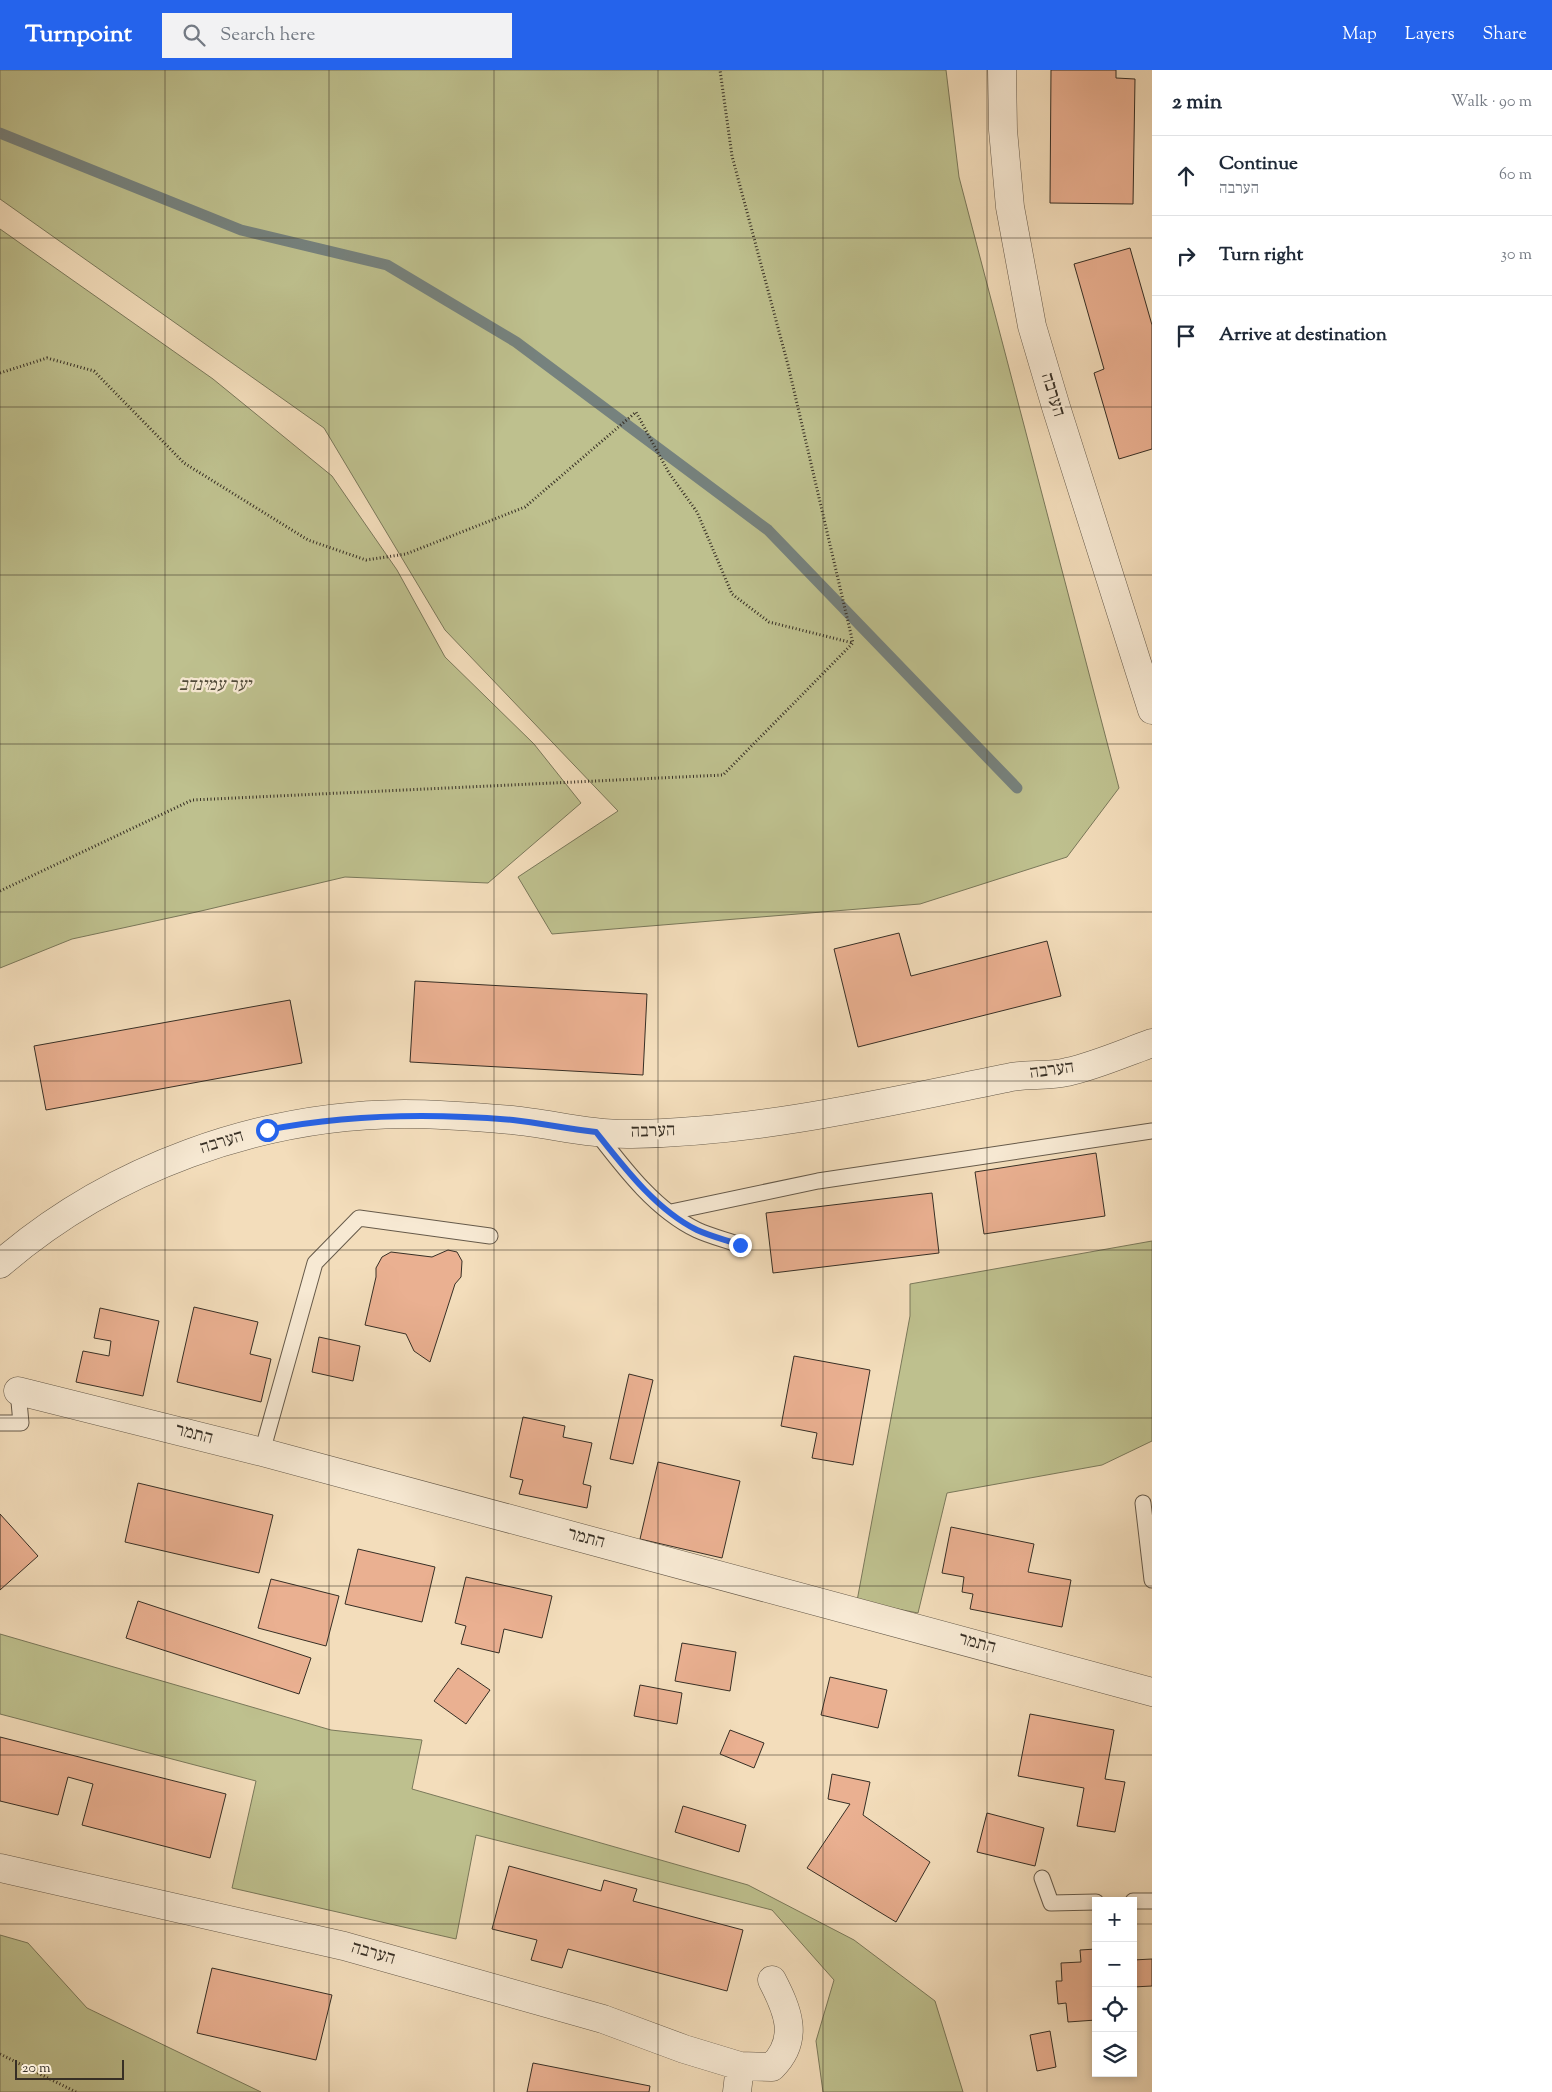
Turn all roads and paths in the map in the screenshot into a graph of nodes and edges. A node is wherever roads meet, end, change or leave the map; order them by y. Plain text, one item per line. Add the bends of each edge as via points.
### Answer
1 (720, 70) edge
2 (1002, 70) edge
3 (0, 373) edge
4 (853, 643) junction
5 (1152, 710) edge
6 (0, 891) edge
7 (1152, 1043) edge
8 (1152, 1131) edge
9 (596, 1132) junction
10 (670, 1212) junction
11 (490, 1236) dead end
12 (740, 1245) dead end
13 (0, 1264) edge
14 (18, 1391) joint
15 (0, 1423) edge
16 (262, 1452) junction
17 (1143, 1503) dead end
18 (1152, 1580) edge
19 (1152, 1692) edge
20 (0, 1868) edge
21 (1042, 1878) dead end
22 (1137, 1901) edge
23 (1152, 1901) edge
24 (1092, 1902) edge
25 (772, 1980) dead end
26 (0, 2054) edge
27 (738, 2079) edge
28 (76, 2092) edge

1 - 4 path via 732,156 788,365
2 - 5 street, הערבה via 1010,207 1032,326
3 - 4 path via 47,358 94,371 184,463 308,540 366,560 406,554 525,506 636,412 669,473 697,512 732,594 769,622
4 - 6 path via 723,775 192,800
7 - 9 street, הערבה via 1066,1073 1011,1076 940,1093 788,1120 662,1132
8 - 10 lane via 818,1181
9 - 10 lane via 632,1178
9 - 13 street, הערבה via 513,1120 405,1114 316,1120 267,1130 176,1158 130,1178 51,1226
10 - 12 lane via 696,1229
11 - 16 lane via 359,1218 315,1263
14 - 15 lane via 21,1423
14 - 16 street, התמר
16 - 19 street, התמר
17 - 18 lane
20 - 27 street, הערבה via 344,1946 604,2019 684,2049
21 - 24 lane via 1051,1902
22 - 23 lane
25 - 27 street, הערבה via 790,2022 786,2046 782,2057 772,2067
26 - 28 path

